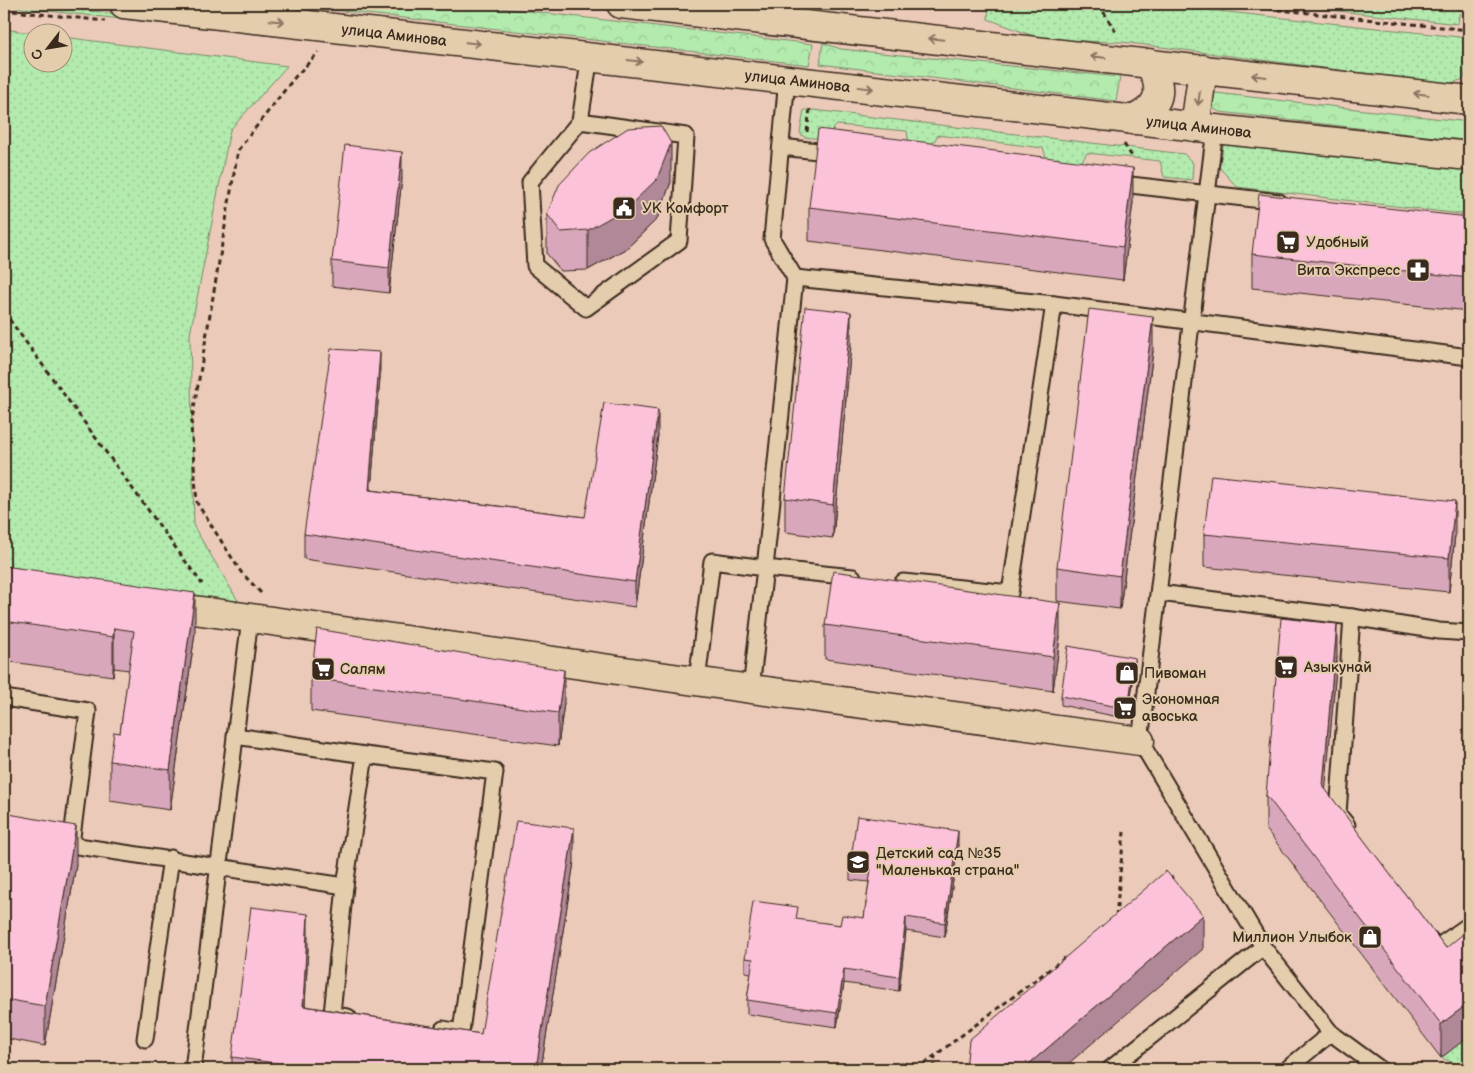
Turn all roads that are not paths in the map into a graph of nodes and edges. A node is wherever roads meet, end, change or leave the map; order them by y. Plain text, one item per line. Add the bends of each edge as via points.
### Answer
1 (124, 4) edge
2 (621, 4) edge
3 (590, 56) junction
4 (1148, 63) junction
5 (1204, 69) junction
6 (787, 79) junction
7 (1469, 100) edge
8 (1132, 120) junction
9 (580, 121) junction
10 (1205, 128) junction
11 (781, 147) junction
12 (855, 155) edge
13 (1469, 156) edge
14 (1100, 182) edge
15 (1207, 193) junction
16 (1295, 204) edge
17 (794, 278) junction
18 (1054, 304) junction
19 (1192, 322) junction
20 (1469, 357) edge
21 (765, 568) junction
22 (873, 579) edge
23 (892, 581) edge
24 (1159, 593) junction
25 (138, 602) edge
26 (1352, 617) junction
27 (246, 618) junction
28 (1469, 634) edge
29 (697, 681) junction
30 (751, 689) junction
31 (4, 698) edge
32 (235, 736) junction
33 (1140, 741) junction
34 (365, 755) junction
35 (1356, 838) edge
36 (52, 842) edge
37 (71, 844) junction
38 (171, 858) junction
39 (220, 865) junction
40 (346, 886) junction
41 (1419, 924) edge
42 (1469, 925) edge
43 (1263, 947) junction
44 (359, 1018) edge
45 (424, 1027) edge
46 (1331, 1033) junction
47 (144, 1039) dead end
48 (193, 1069) edge
49 (1110, 1069) edge
50 (1287, 1069) edge
51 (1380, 1069) edge

1 -> 3 street, улица Аминова
4 -> 2 street
3 -> 6 street, улица Аминова
3 - 9 lane
4 - 5 street
4 - 8 street via 1158,77 1158,95 1149,112
7 -> 5 street
5 -> 10 street
6 -> 8 street, улица Аминова
6 - 11 lane
8 - 10 street, улица Аминова
9 - 9 lane via 530,182 535,266 586,308 679,240 686,136
10 - 13 street, улица Аминова
10 - 15 lane
11 - 12 lane
11 - 17 lane via 772,239
14 - 15 lane
15 - 16 lane
15 - 19 lane
17 - 18 lane
17 - 21 lane
18 - 19 lane
18 - 23 lane via 1010,593
19 - 20 lane
19 - 24 lane
21 - 22 lane
21 - 29 lane via 712,562
21 - 30 lane
24 - 26 lane
24 - 33 lane
25 - 27 street
26 - 28 lane
26 - 35 lane via 1338,814
27 - 29 street
27 - 32 lane
29 - 30 street
30 - 33 street
31 - 37 lane via 88,711
32 - 34 lane
32 - 39 lane
33 - 43 lane
34 - 40 lane
34 - 45 lane via 495,772 461,1032
36 - 37 lane
37 - 38 lane
38 - 39 lane
38 - 47 lane
39 - 40 lane
39 - 48 lane
40 - 44 lane via 332,1014
41 - 42 lane via 1436,948
43 - 46 lane
43 - 49 lane
46 - 50 lane
46 - 51 lane

